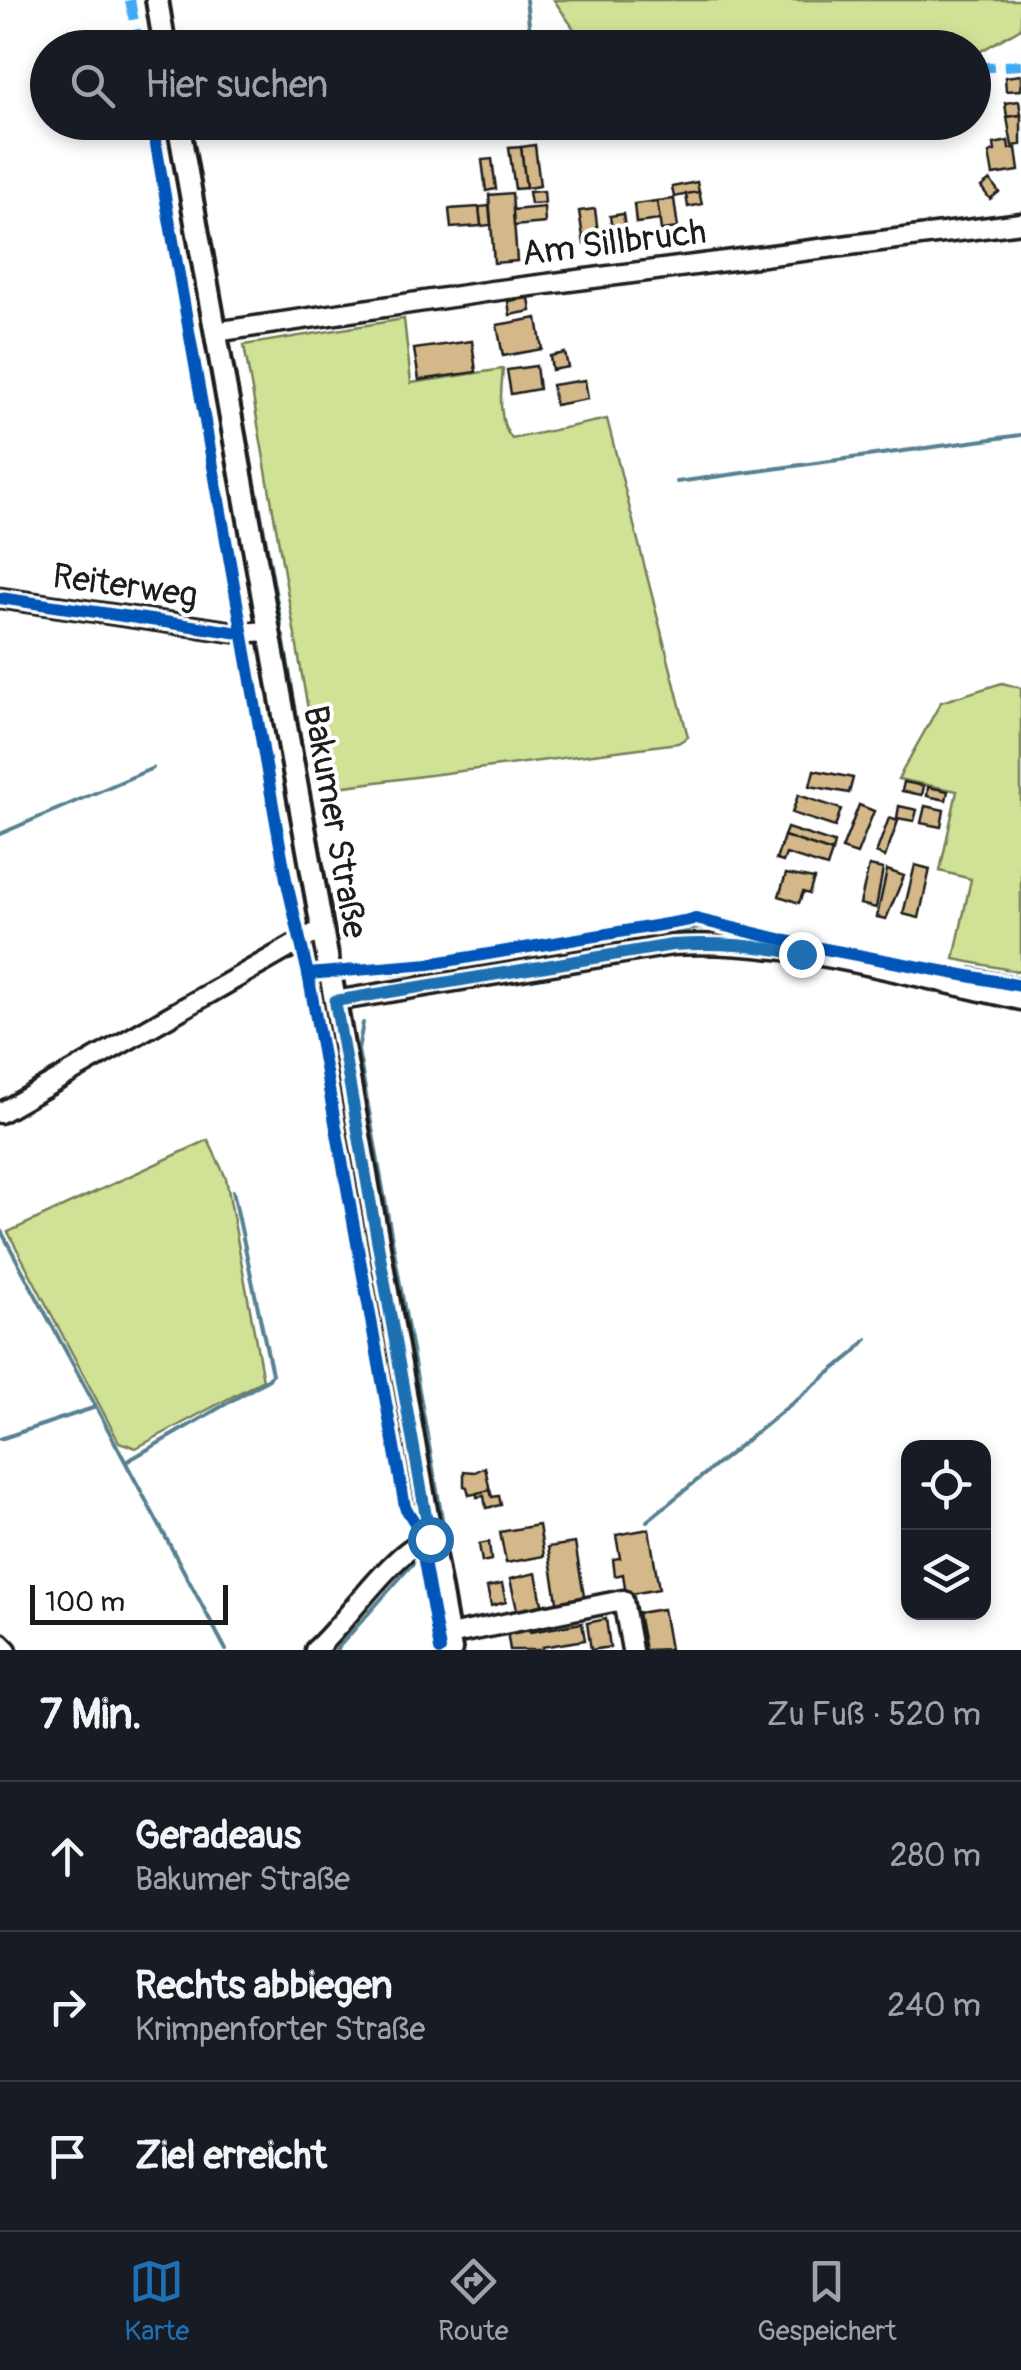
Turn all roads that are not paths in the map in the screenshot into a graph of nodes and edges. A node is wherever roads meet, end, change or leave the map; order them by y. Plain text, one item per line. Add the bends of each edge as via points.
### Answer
1 (156, 0) edge
2 (162, 30) edge
3 (181, 140) edge
4 (1021, 223) edge
5 (216, 332) junction
6 (0, 598) edge
7 (268, 630) junction
8 (322, 929) junction
9 (1021, 1000) edge
10 (335, 1001) junction
11 (0, 1113) edge
12 (430, 1539) junction
13 (0, 1643) edge
14 (450, 1643) edge
15 (7, 1650) edge
16 (315, 1650) edge
17 (632, 1650) edge

1 - 2 main road
3 - 5 main road, Bakumer Straße
4 - 5 street, Am Sillbruch
5 - 7 main road, Bakumer Straße
6 - 7 street, Reiterweg via 240,633
7 - 8 main road, Bakumer Straße
8 - 10 main road, Bakumer Straße
8 - 11 street
9 - 10 street via 714,942
10 - 12 main road, Bakumer Straße
12 - 14 main road, Bakumer Straße
12 - 16 street via 409,1548
13 - 15 street
14 - 17 street via 623,1600

